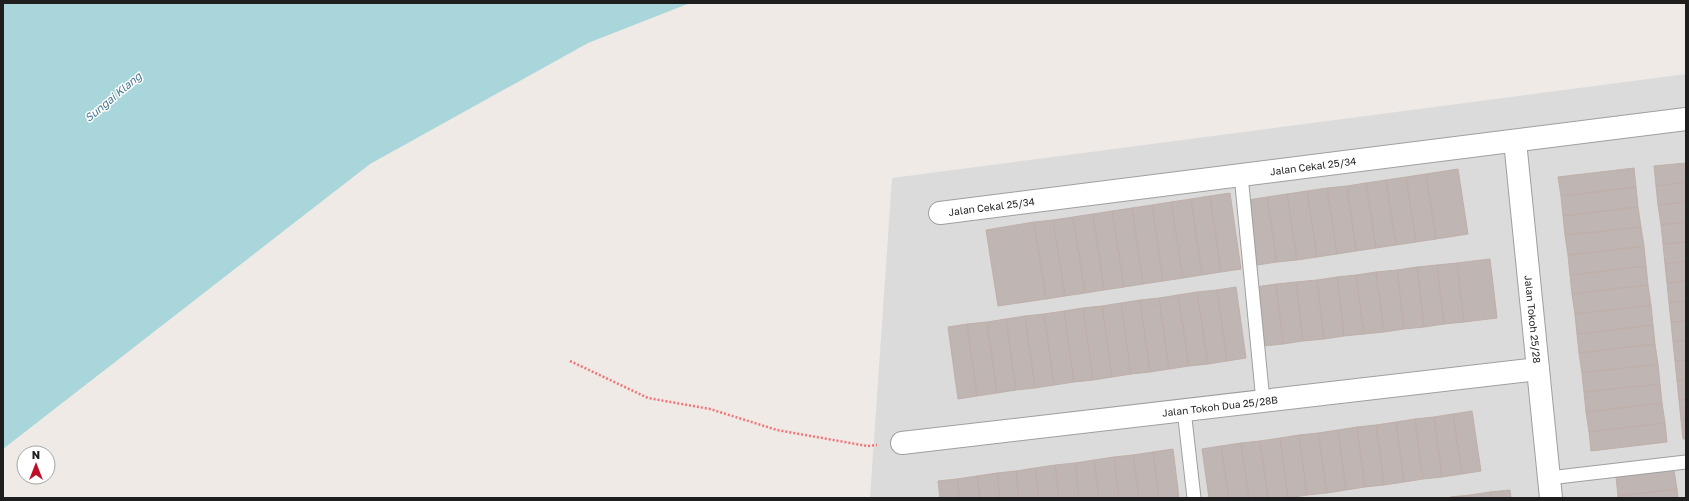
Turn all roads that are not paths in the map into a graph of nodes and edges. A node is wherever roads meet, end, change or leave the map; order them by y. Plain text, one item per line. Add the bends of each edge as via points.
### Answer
1 (1686, 119) edge
2 (1515, 141) junction
3 (1241, 175) junction
4 (940, 213) dead end
5 (1538, 369) junction
6 (1263, 401) junction
7 (1184, 410) junction
8 (902, 443) road end
9 (1686, 462) edge
10 (1550, 488) edge
11 (1194, 498) edge

1 - 2 street, Jalan Cekal 25/34
2 - 3 street, Jalan Cekal 25/34
2 - 5 street, Jalan Tokoh 25/28
3 - 4 street, Jalan Cekal 25/34
3 - 6 lane
5 - 6 street, Jalan Tokoh Dua 25/28B
5 - 10 street, Jalan Tokoh 25/28
6 - 7 street, Jalan Tokoh Dua 25/28B
7 - 8 street, Jalan Tokoh Dua 25/28B
7 - 11 lane
9 - 10 lane

